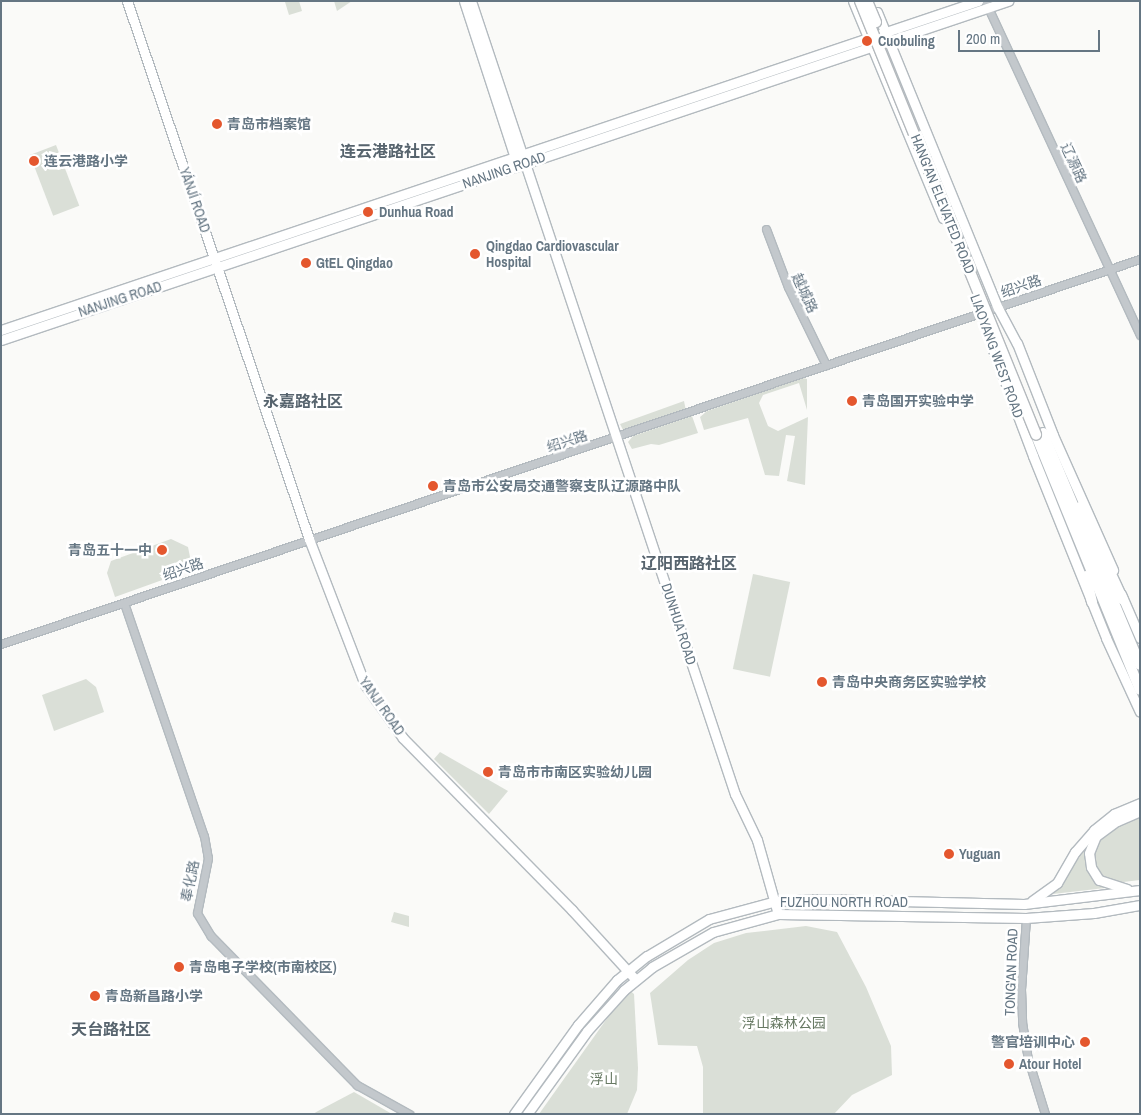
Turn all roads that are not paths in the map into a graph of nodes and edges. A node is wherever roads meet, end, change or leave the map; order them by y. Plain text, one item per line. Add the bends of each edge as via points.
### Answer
1 (127, 1) edge
2 (464, 1) edge
3 (471, 1) edge
4 (853, 1) edge
5 (860, 1) edge
6 (867, 1) edge
7 (872, 1) edge
8 (978, 1) edge
9 (1008, 1) edge
10 (987, 5) edge
11 (886, 36) junction
12 (869, 42) junction
13 (521, 159) junction
14 (766, 229) dead end
15 (1140, 259) edge
16 (216, 262) junction
17 (1109, 269) junction
18 (998, 308) junction
19 (982, 312) junction
20 (1, 330) edge
21 (1140, 336) edge
22 (1, 340) edge
23 (826, 365) junction
24 (1040, 434) junction
25 (617, 437) junction
26 (1043, 453) junction
27 (310, 539) junction
28 (1123, 600) junction
29 (1092, 602) junction
30 (124, 603) junction
31 (1140, 638) edge
32 (1, 644) edge
33 (1140, 665) edge
34 (1140, 690) edge
35 (1140, 712) edge
36 (1140, 803) edge
37 (1140, 811) edge
38 (1140, 889) edge
39 (776, 901) junction
40 (1024, 904) junction
41 (1140, 905) edge
42 (778, 914) junction
43 (1026, 918) junction
44 (628, 970) junction
45 (635, 979) junction
46 (409, 1114) edge
47 (514, 1114) edge
48 (527, 1114) edge
49 (1045, 1114) edge

1 - 16 main road, YÁNJÍ ROAD
2 - 13 main road, DUNHUA ROAD
3 - 13 main road, DUNHUA ROAD
4 - 12 main road, LIAOYANG WEST ROAD
5 - 24 highway, HANG'AN ELEVATED ROAD, bridge
6 - 24 highway, HANG'AN ELEVATED ROAD, bridge
7 - 11 main road, LIAOYANG WEST ROAD
8 - 11 main road, NANJING ROAD
9 - 10 main road, NANJING ROAD
10 - 11 main road, NANJING ROAD
10 - 17 street, 辽源路
11 - 12 main road, NANJING ROAD
11 - 18 main road, LIAOYANG WEST ROAD
12 - 13 main road, NANJING ROAD
12 - 19 main road, LIAOYANG WEST ROAD
13 - 16 main road, NANJING ROAD
13 - 25 main road, DUNHUA ROAD
14 - 23 street, 越城路 via 788,287
15 - 17 street, 绍兴路
16 - 20 main road, NANJING ROAD
16 - 22 main road, NANJING ROAD
16 - 27 main road, YANJI ROAD
17 - 18 street, 绍兴路
17 - 21 street, 辽源路
18 - 19 street, 绍兴路
18 - 28 main road, LIAOYANG WEST ROAD via 1017,343 1053,435 1107,552
19 - 23 street, 绍兴路
19 - 29 main road, LIAOYANG WEST ROAD via 993,350
23 - 25 street, 绍兴路
24 - 26 highway
24 - 28 highway via 1068,478
24 - 33 highway
25 - 27 street, 绍兴路
25 - 39 main road, DUNHUA ROAD via 735,794 757,840
26 - 29 highway via 1060,514 1087,578
26 - 34 highway
27 - 30 street, 绍兴路
27 - 44 main road, YANJI ROAD via 354,665 389,721
28 - 31 main road, LIAOYANG WEST ROAD
29 - 35 main road, LIAOYANG WEST ROAD
30 - 32 street, 绍兴路
30 - 46 street, 奉化路 via 204,836 208,858 197,913 217,942 356,1085
36 - 40 main road via 1114,814 1094,830 1075,852 1058,883 1044,895
37 - 38 main road via 1117,821 1096,836 1088,859 1094,873 1105,884
38 - 40 main road, FUZHOU NORTH ROAD
39 - 40 main road, FUZHOU NORTH ROAD
39 - 42 main road, DUNHUA ROAD
39 - 44 main road, FUZHOU NORTH ROAD via 709,920 685,931
41 - 43 main road, FUZHOU NORTH ROAD via 1094,913
42 - 43 main road, FUZHOU NORTH ROAD
42 - 45 main road, FUZHOU NORTH ROAD via 705,935
43 - 49 street, TONG'AN ROAD via 1020,989 1022,1022 1028,1059
44 - 45 main road
44 - 47 main road, FUZHOU NORTH ROAD via 578,1025
45 - 48 main road, FUZHOU NORTH ROAD via 587,1031

